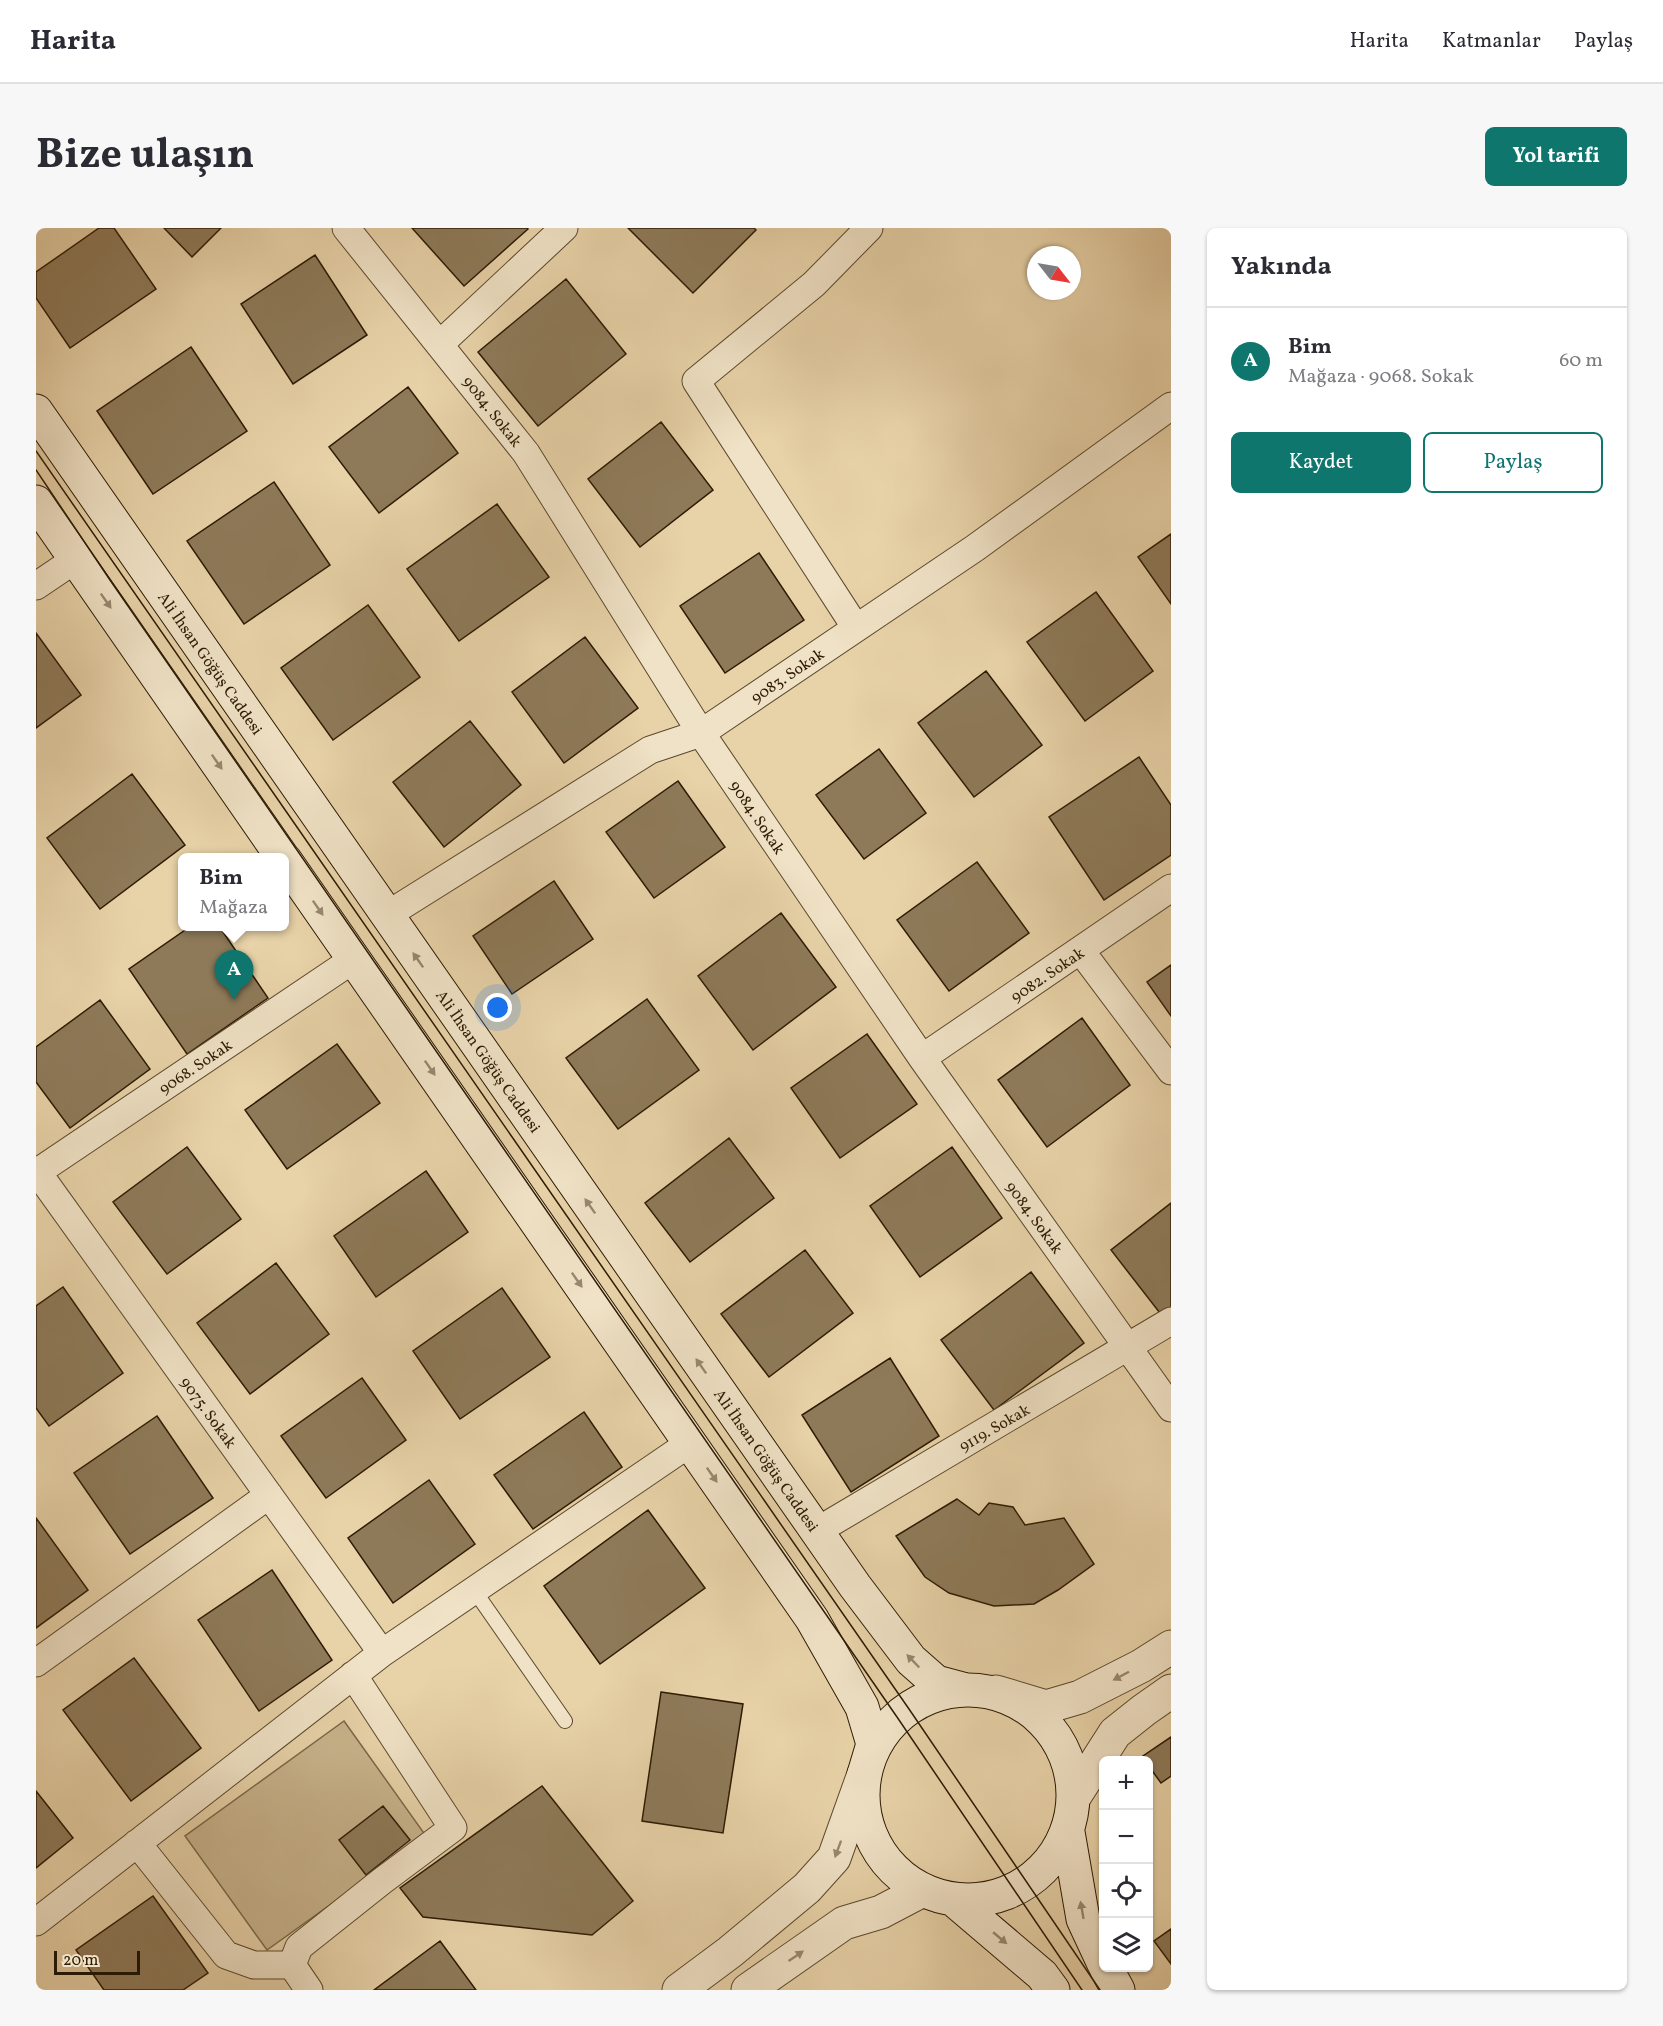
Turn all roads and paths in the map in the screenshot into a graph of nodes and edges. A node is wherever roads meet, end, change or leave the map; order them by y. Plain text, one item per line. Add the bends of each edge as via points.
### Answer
1 (346, 228) edge
2 (564, 228) edge
3 (869, 228) edge
4 (440, 344) junction
5 (1171, 406) edge
6 (36, 411) edge
7 (36, 502) edge
8 (76, 559) junction
9 (36, 586) edge
10 (856, 628) junction
11 (701, 733) junction
12 (280, 853) edge
13 (289, 866) edge
14 (1171, 888) edge
15 (387, 915) junction
16 (1081, 951) junction
17 (354, 960) junction
18 (922, 1058) junction
19 (1171, 1071) edge
20 (36, 1172) edge
21 (1171, 1321) edge
22 (1129, 1348) junction
23 (1171, 1408) edge
24 (690, 1443) junction
25 (269, 1495) junction
26 (817, 1531) junction
27 (474, 1590) junction
28 (1171, 1647) edge
29 (382, 1653) junction
30 (36, 1663) edge
31 (353, 1675) junction
32 (962, 1689) junction
33 (1171, 1691) edge
34 (996, 1692) junction
35 (565, 1721) dead end
36 (864, 1774) junction
37 (1074, 1797) junction
38 (1068, 1832) junction
39 (137, 1843) junction
40 (921, 1891) junction
41 (955, 1901) junction
42 (36, 1922) edge
43 (1099, 1953) edge
44 (292, 1965) junction
45 (1108, 1972) edge
46 (309, 1990) edge
47 (679, 1990) edge
48 (748, 1990) edge
49 (1053, 1990) edge
50 (1118, 1990) edge

1 - 4 street, 9084. Sokak
2 - 4 street
3 - 10 street via 814,284 696,381
4 - 11 street, 9084. Sokak via 526,453
5 - 10 street, 9083. Sokak via 975,548
6 - 15 main road, Ali İhsan Göğüş Caddesi
7 - 8 main road
8 - 9 street
8 -> 12 main road
10 - 11 street, 9083. Sokak
11 - 15 street, 9083. Sokak via 650,750
11 - 18 street, 9084. Sokak
13 -> 17 main road
14 - 16 street, 9082. Sokak
26 -> 15 main road, Ali İhsan Göğüş Caddesi
16 - 18 street, 9082. Sokak
16 - 19 street
17 - 20 street, 9068. Sokak
17 -> 24 main road
18 - 22 street, 9084. Sokak
20 - 25 street, 9075. Sokak
21 - 22 street, 9119. Sokak
22 - 23 street, 9084. Sokak
22 - 26 street, 9119. Sokak
24 - 27 street
24 -> 36 main road via 812,1619 862,1707 873,1744
25 - 29 street, 9075. Sokak
25 - 30 street
32 -> 26 main road, Ali İhsan Göğüş Caddesi via 936,1682 911,1660
27 - 29 street
27 - 35 lane
28 -> 34 main road via 1080,1697 1046,1707
29 - 31 street
31 - 39 street
31 - 44 street via 453,1828 299,1947
32 - 34 main road
32 - 36 main road via 928,1697 897,1717 877,1742
33 - 37 main road via 1115,1733
34 - 37 main road via 1027,1707 1053,1730 1069,1762
36 - 40 main road via 863,1808 872,1842 893,1870
36 -> 47 main road via 834,1858 807,1888
37 - 38 main road
38 - 41 main road via 1050,1862 1028,1882 990,1899
43 -> 38 main road via 1083,1919
39 - 42 street
39 - 44 street via 226,1955 254,1965
40 - 41 main road
48 -> 40 main road via 844,1923 881,1912
41 -> 49 main road via 1042,1975
44 - 46 street
45 - 50 main road

